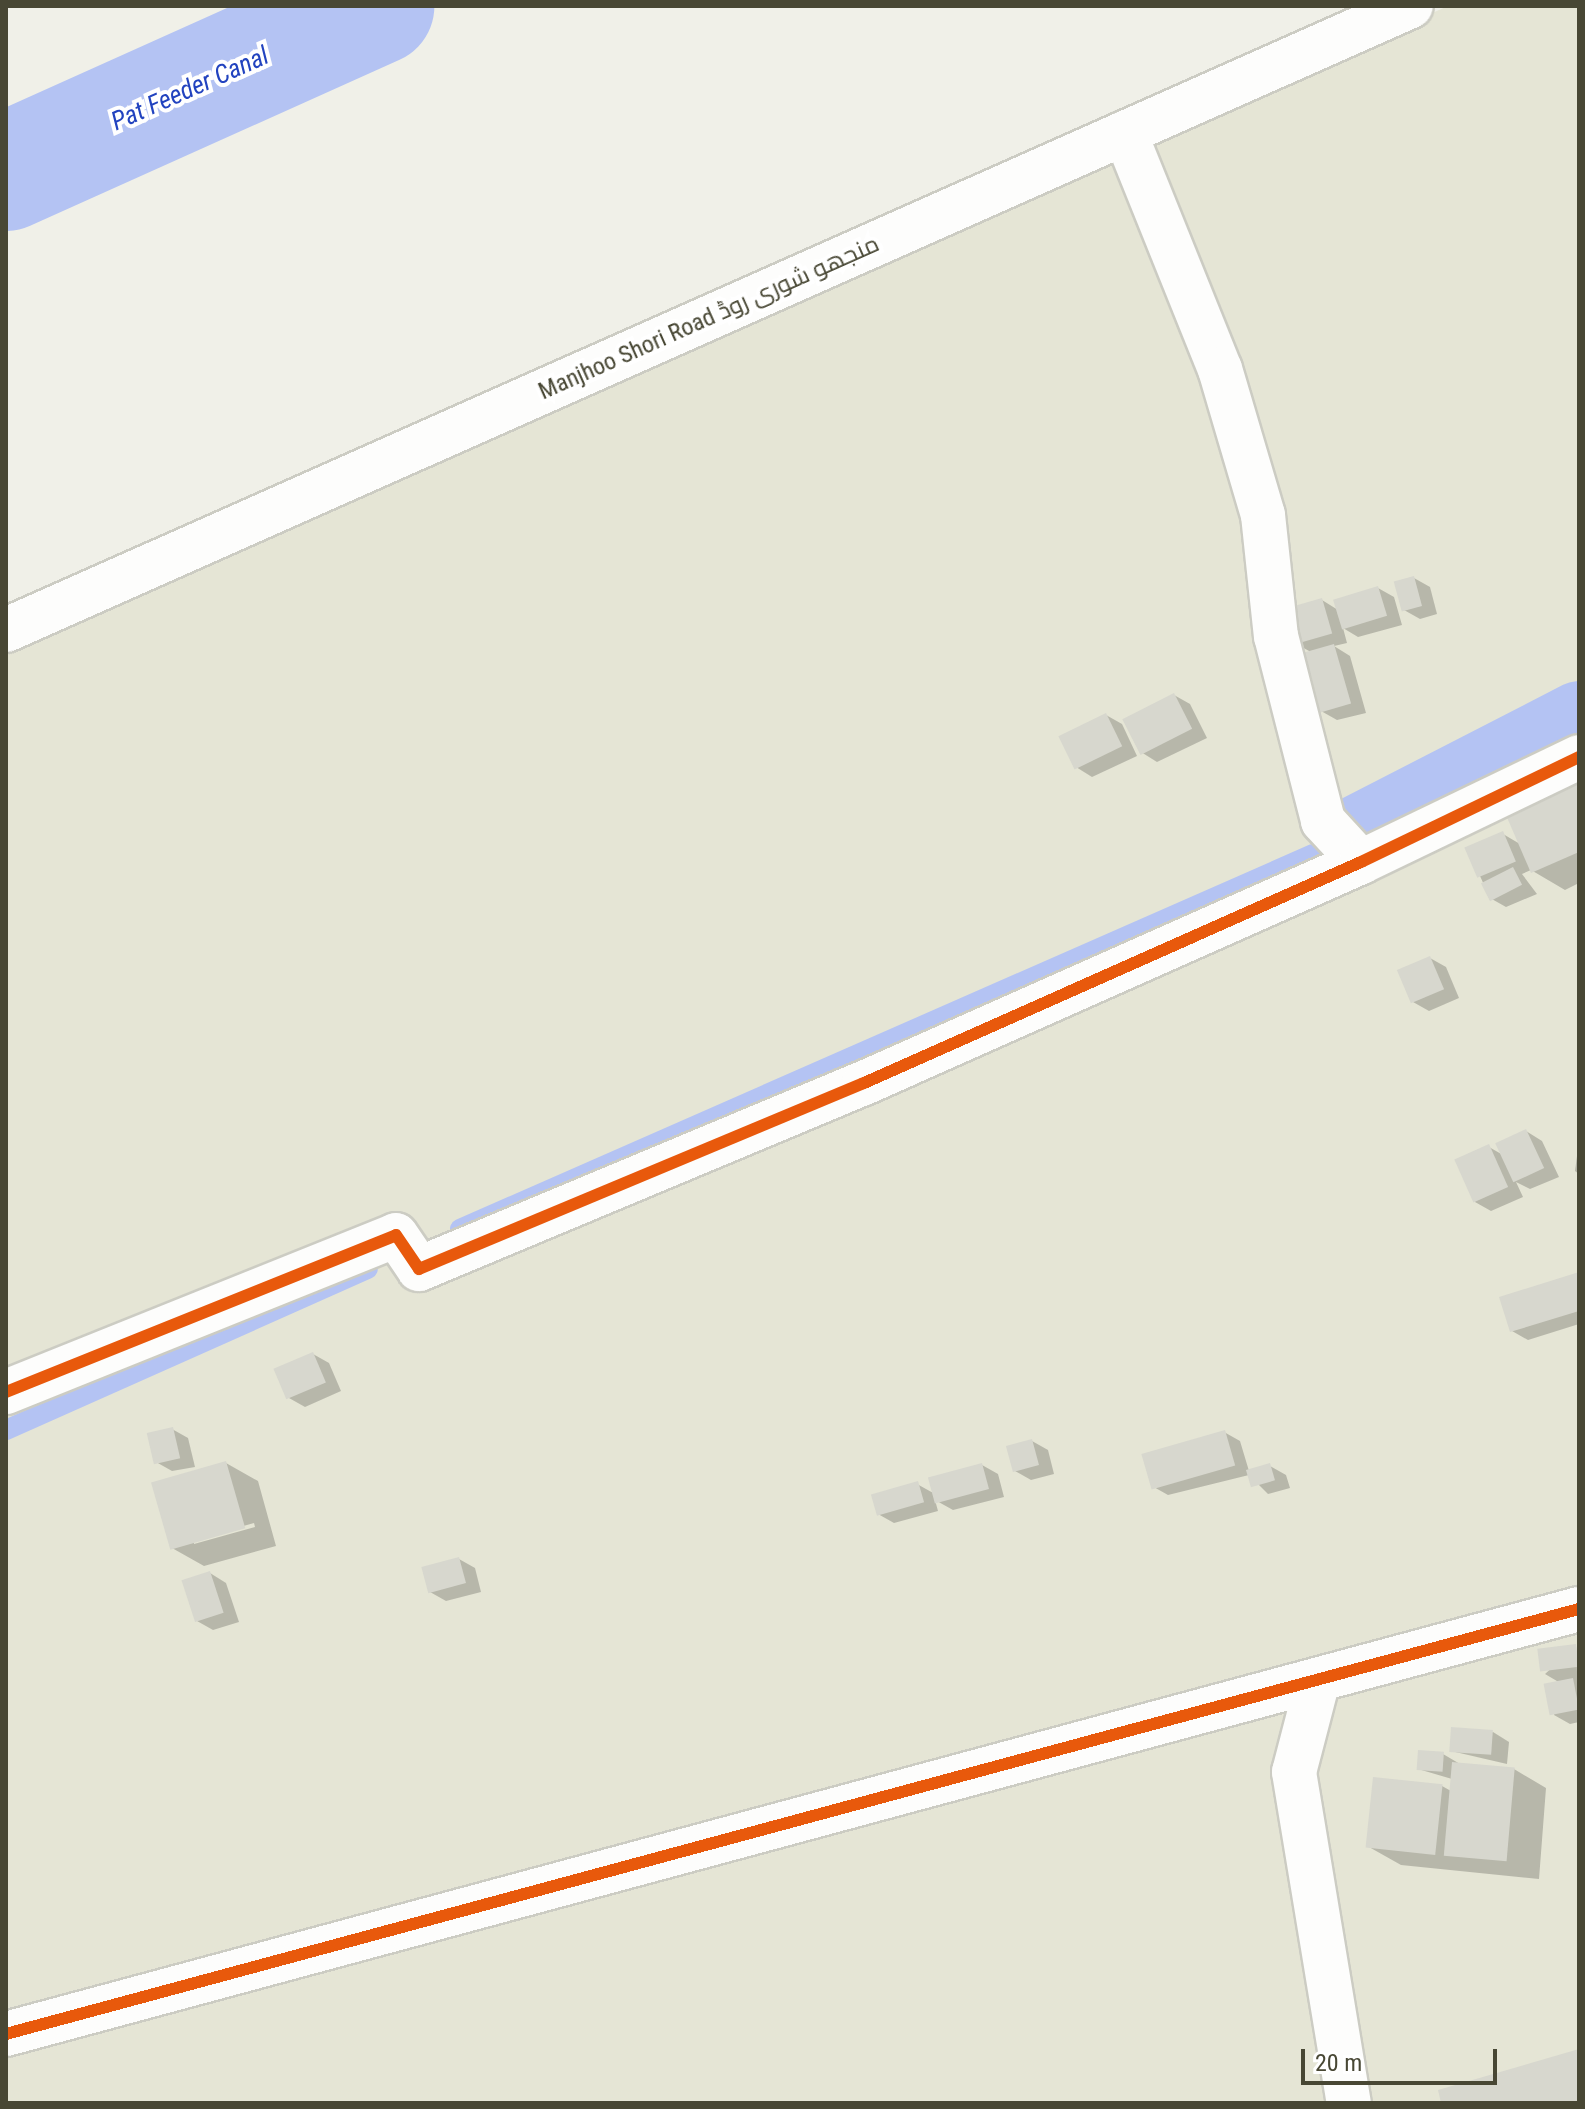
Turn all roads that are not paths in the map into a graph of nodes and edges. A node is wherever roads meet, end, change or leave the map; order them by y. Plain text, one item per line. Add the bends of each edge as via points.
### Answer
1 (1411, 6) edge
2 (1125, 133) junction
3 (6, 630) edge
4 (1579, 757) edge
5 (1361, 862) junction
6 (6, 1392) edge
7 (1579, 1609) edge
8 (1318, 1680) junction
9 (6, 2034) edge
10 (1349, 2103) edge

1 - 2 street, Manjhoo Shori Road منجھو شوری روڈ
2 - 3 street, Manjhoo Shori Road منجھو شوری روڈ
2 - 5 street via 1220,369 1263,515 1276,636 1323,821
4 - 5 street
5 - 6 street via 407,1252
7 - 8 street
8 - 9 street
8 - 10 street via 1294,1772

